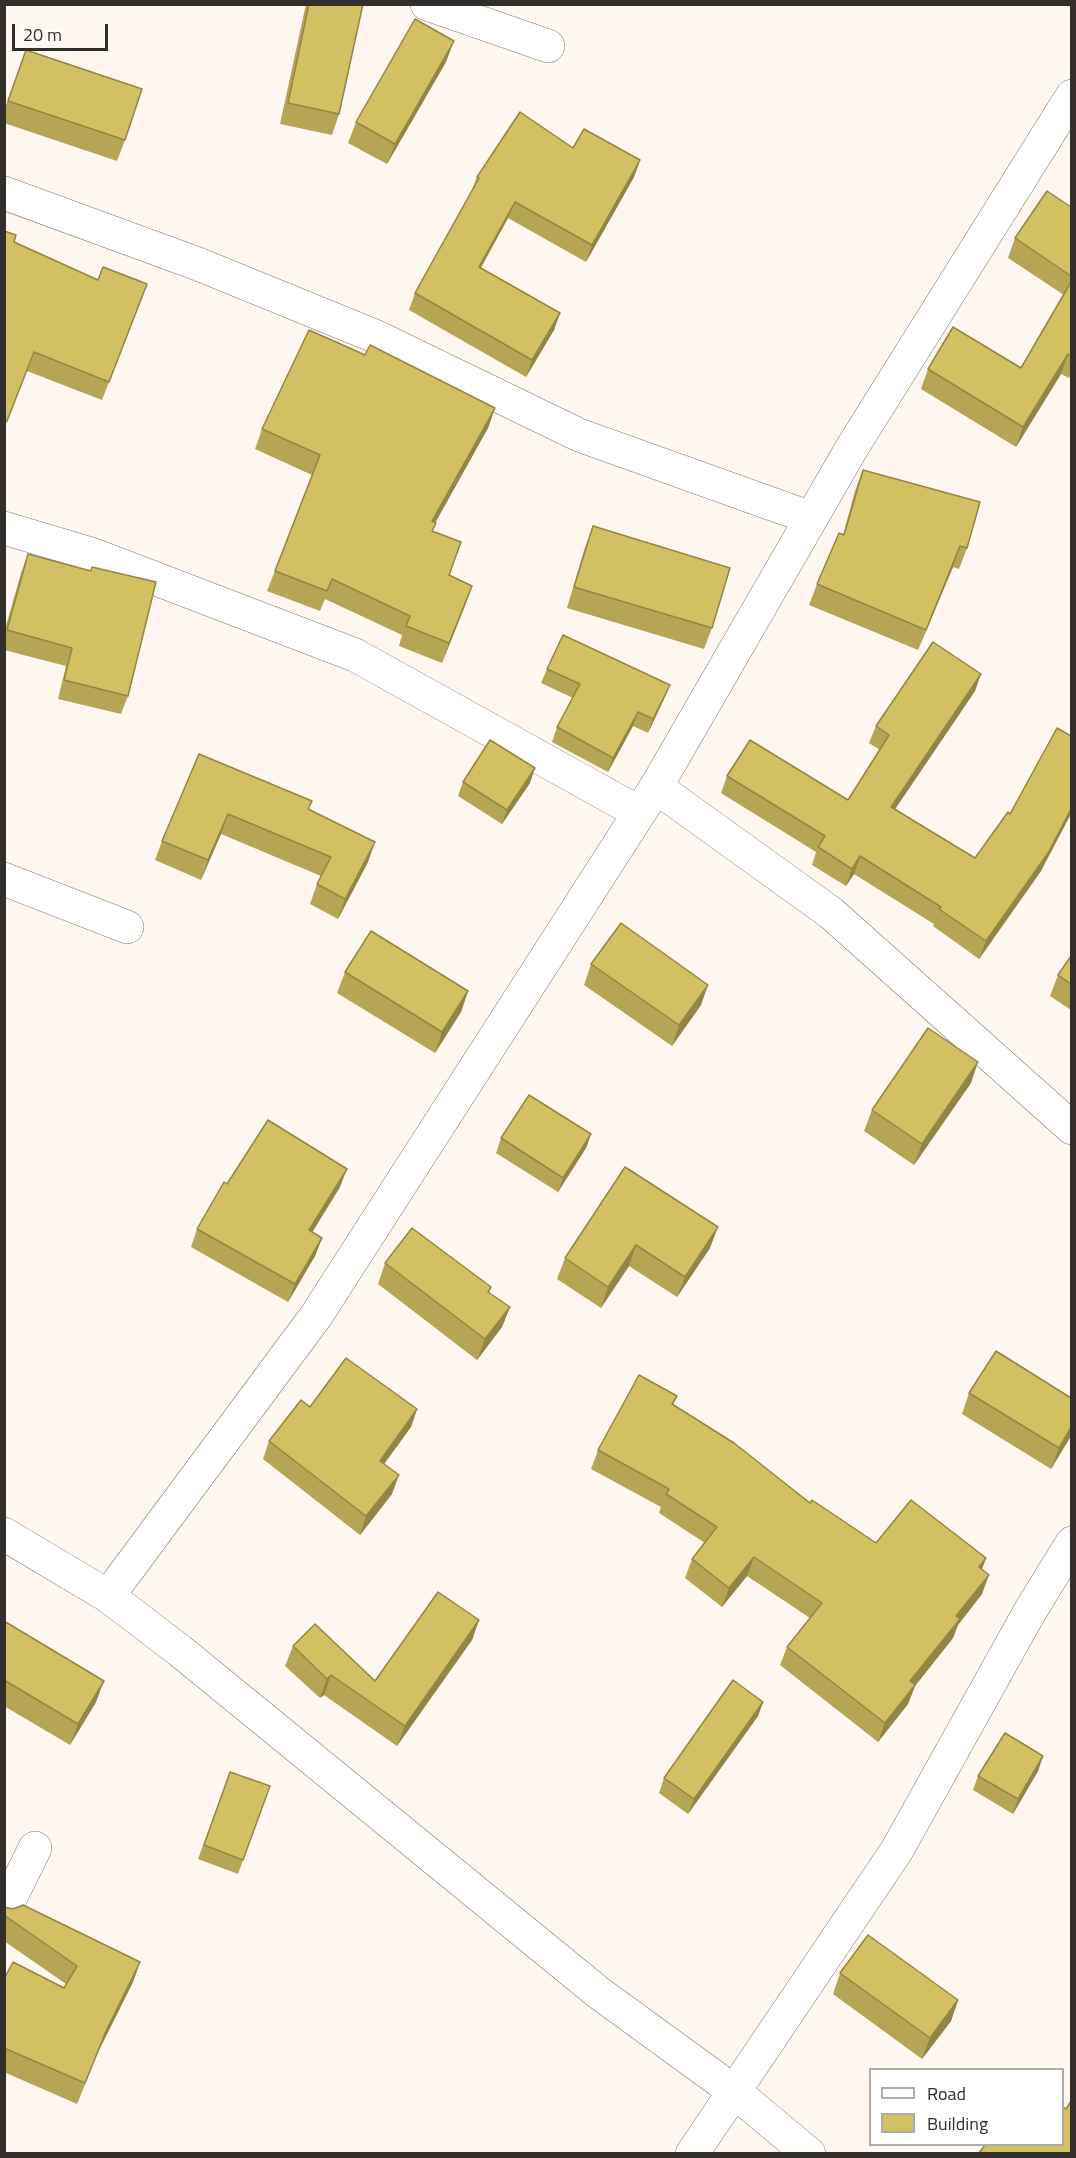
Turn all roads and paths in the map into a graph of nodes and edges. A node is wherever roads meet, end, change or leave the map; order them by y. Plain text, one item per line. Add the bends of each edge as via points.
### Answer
1 (427, 4) edge
2 (548, 46) dead end
3 (1071, 96) edge
4 (4, 193) edge
5 (811, 518) junction
6 (4, 528) edge
7 (647, 799) junction
8 (4, 879) edge
9 (127, 927) dead end
10 (1071, 1128) edge
11 (1071, 1543) edge
12 (8, 1548) edge
13 (108, 1596) junction
14 (35, 1848) dead end
15 (4, 1911) edge
16 (735, 2092) junction
17 (692, 2154) edge
18 (809, 2154) edge

1 - 2 street
3 - 5 street
4 - 5 street via 198,264 377,337 579,435
5 - 7 street
6 - 7 street via 91,554 355,655
7 - 10 street via 831,914
7 - 13 street via 316,1316
8 - 9 street
11 - 16 street via 897,1850
12 - 13 street
13 - 16 street via 599,1993
14 - 15 street
16 - 17 street
16 - 18 street

